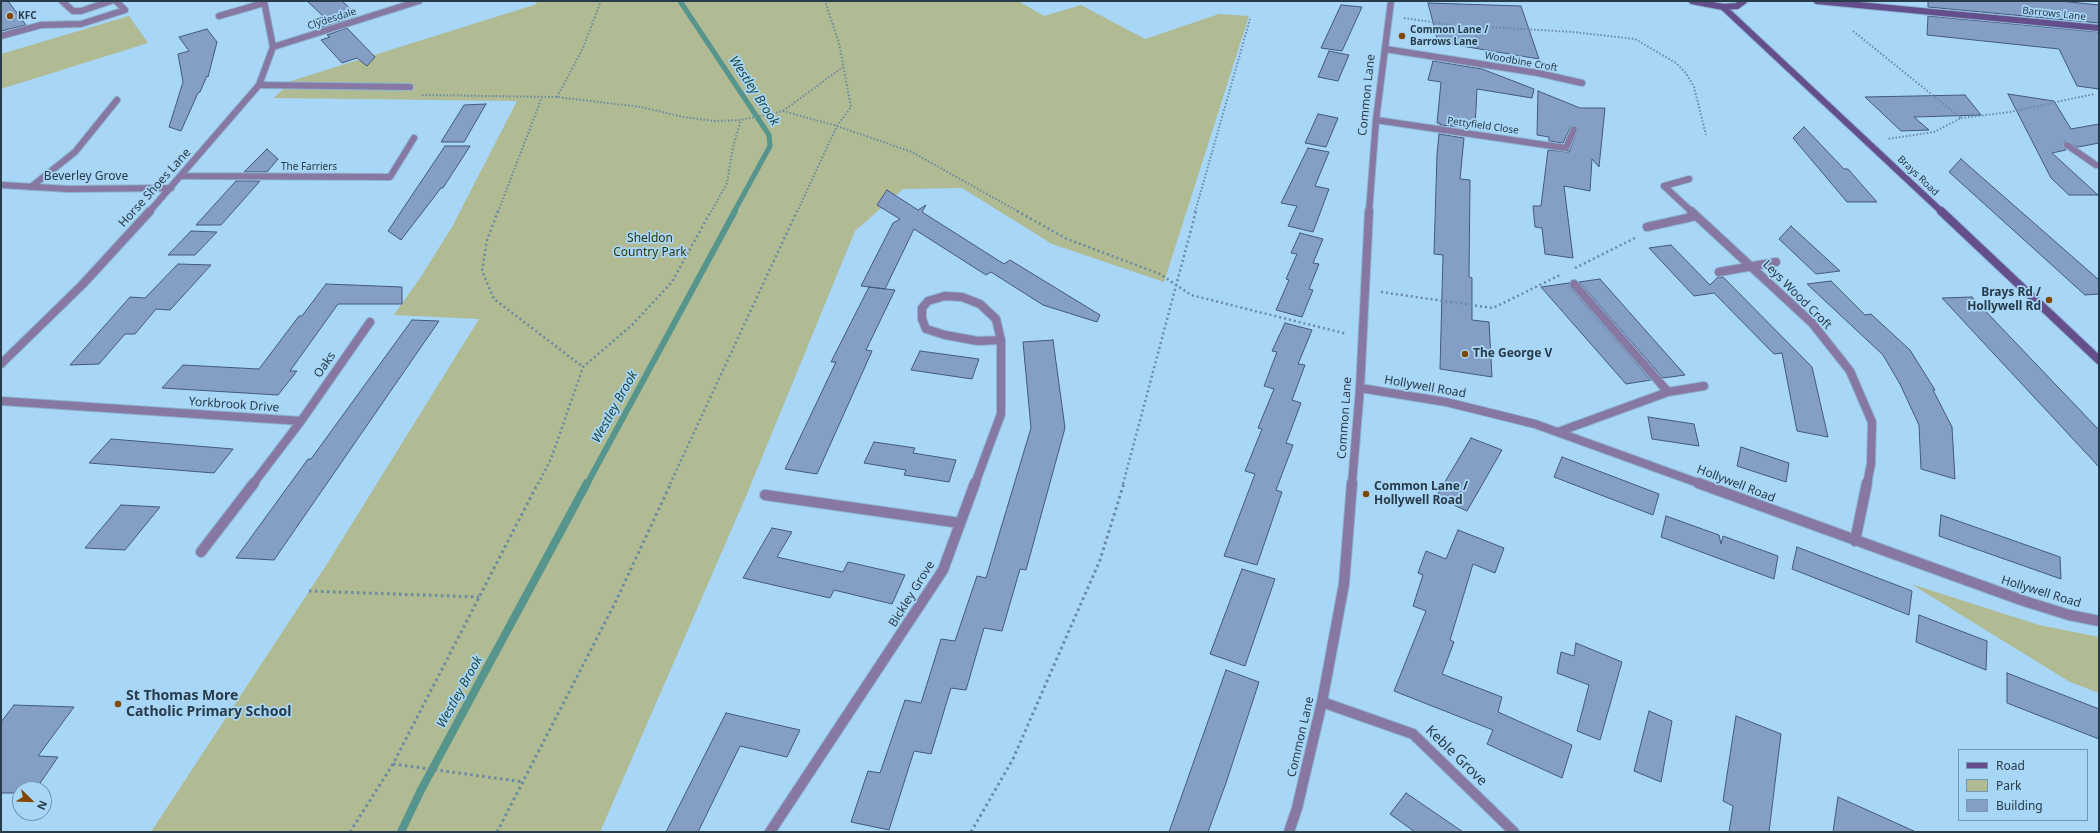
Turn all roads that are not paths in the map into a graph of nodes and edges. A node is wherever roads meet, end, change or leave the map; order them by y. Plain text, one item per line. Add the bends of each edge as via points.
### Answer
1 (62, 1) edge
2 (111, 1) edge
3 (116, 1) edge
4 (419, 1) edge
5 (1391, 1) edge
6 (1692, 1) edge
7 (1744, 1) edge
8 (1817, 1) edge
9 (264, 2) edge
10 (1723, 8) junction
11 (219, 16) dead end
12 (2099, 28) edge
13 (1, 36) edge
14 (273, 47) junction
15 (1385, 49) junction
16 (1582, 83) dead end
17 (259, 85) junction
18 (410, 87) road end
19 (117, 100) dead end
20 (1376, 120) junction
21 (1574, 129) dead end
22 (414, 138) dead end
23 (2067, 145) dead end
24 (2098, 165) edge
25 (182, 176) junction
26 (1689, 180) dead end
27 (1, 185) edge
28 (32, 187) junction
29 (171, 188) junction
30 (1696, 216) junction
31 (1647, 227) road end
32 (1776, 262) dead end
33 (1751, 267) junction
34 (1719, 272) dead end
35 (1574, 284) dead end
36 (370, 322) dead end
37 (1001, 340) junction
38 (2099, 360) edge
39 (1, 364) edge
40 (1704, 386) dead end
41 (1360, 388) junction
42 (1668, 392) junction
43 (1, 401) edge
44 (301, 421) junction
45 (1558, 432) junction
46 (765, 495) dead end
47 (960, 524) junction
48 (1854, 541) junction
49 (201, 552) dead end
50 (2099, 621) edge
51 (1322, 702) junction
52 (770, 832) edge
53 (1289, 832) edge
54 (1514, 832) edge

1 - 2 street via 73,10 81,11
3 - 13 street via 125,10 81,24 41,25
4 - 14 street, Clydesdale
5 - 15 street, Common Lane
6 - 10 street
7 - 10 street via 1737,6
8 - 12 street, Barrows Lane
9 - 11 street
9 - 14 street
10 - 38 street, Brays Road
14 - 17 street, Horse Shoes Lane
15 - 16 street, Woodbine Croft via 1538,73
15 - 20 street, Common Lane
17 - 18 street
17 - 25 street, Horse Shoes Lane
19 - 28 street via 75,152
20 - 21 street, Pettyfield Close via 1566,148
20 - 41 street, Common Lane via 1369,202
22 - 25 street, The Farriers via 390,177
23 - 24 street
25 - 29 street, Horse Shoes Lane
26 - 30 street, Leys Wood Croft via 1664,186
27 - 28 street, Beverley Grove
28 - 29 street, Beverley Grove via 69,190
29 - 39 street, Horse Shoes Lane via 83,284
30 - 31 street
30 - 33 street, Leys Wood Croft
32 - 33 street, Leys Wood Croft
33 - 34 street, Leys Wood Croft
33 - 48 street, Leys Wood Croft via 1812,323 1850,371 1872,422 1871,464
35 - 42 street
36 - 44 street, Oaks
37 - 37 street, Bickley Grove via 996,319 980,304 962,297 945,296 928,301 922,308 922,319 926,329 978,341
37 - 47 street, Bickley Grove via 1001,414
40 - 42 street
41 - 45 street, Hollywell Road via 1446,402
41 - 51 street, Common Lane via 1344,584
42 - 45 street
43 - 44 street, Yorkbrook Drive
44 - 49 street
45 - 48 street, Hollywell Road
46 - 47 street
47 - 52 street, Bickley Grove via 943,570
48 - 50 street, Hollywell Road via 2024,601
51 - 53 street, Common Lane
51 - 54 street, Keble Grove via 1413,734

